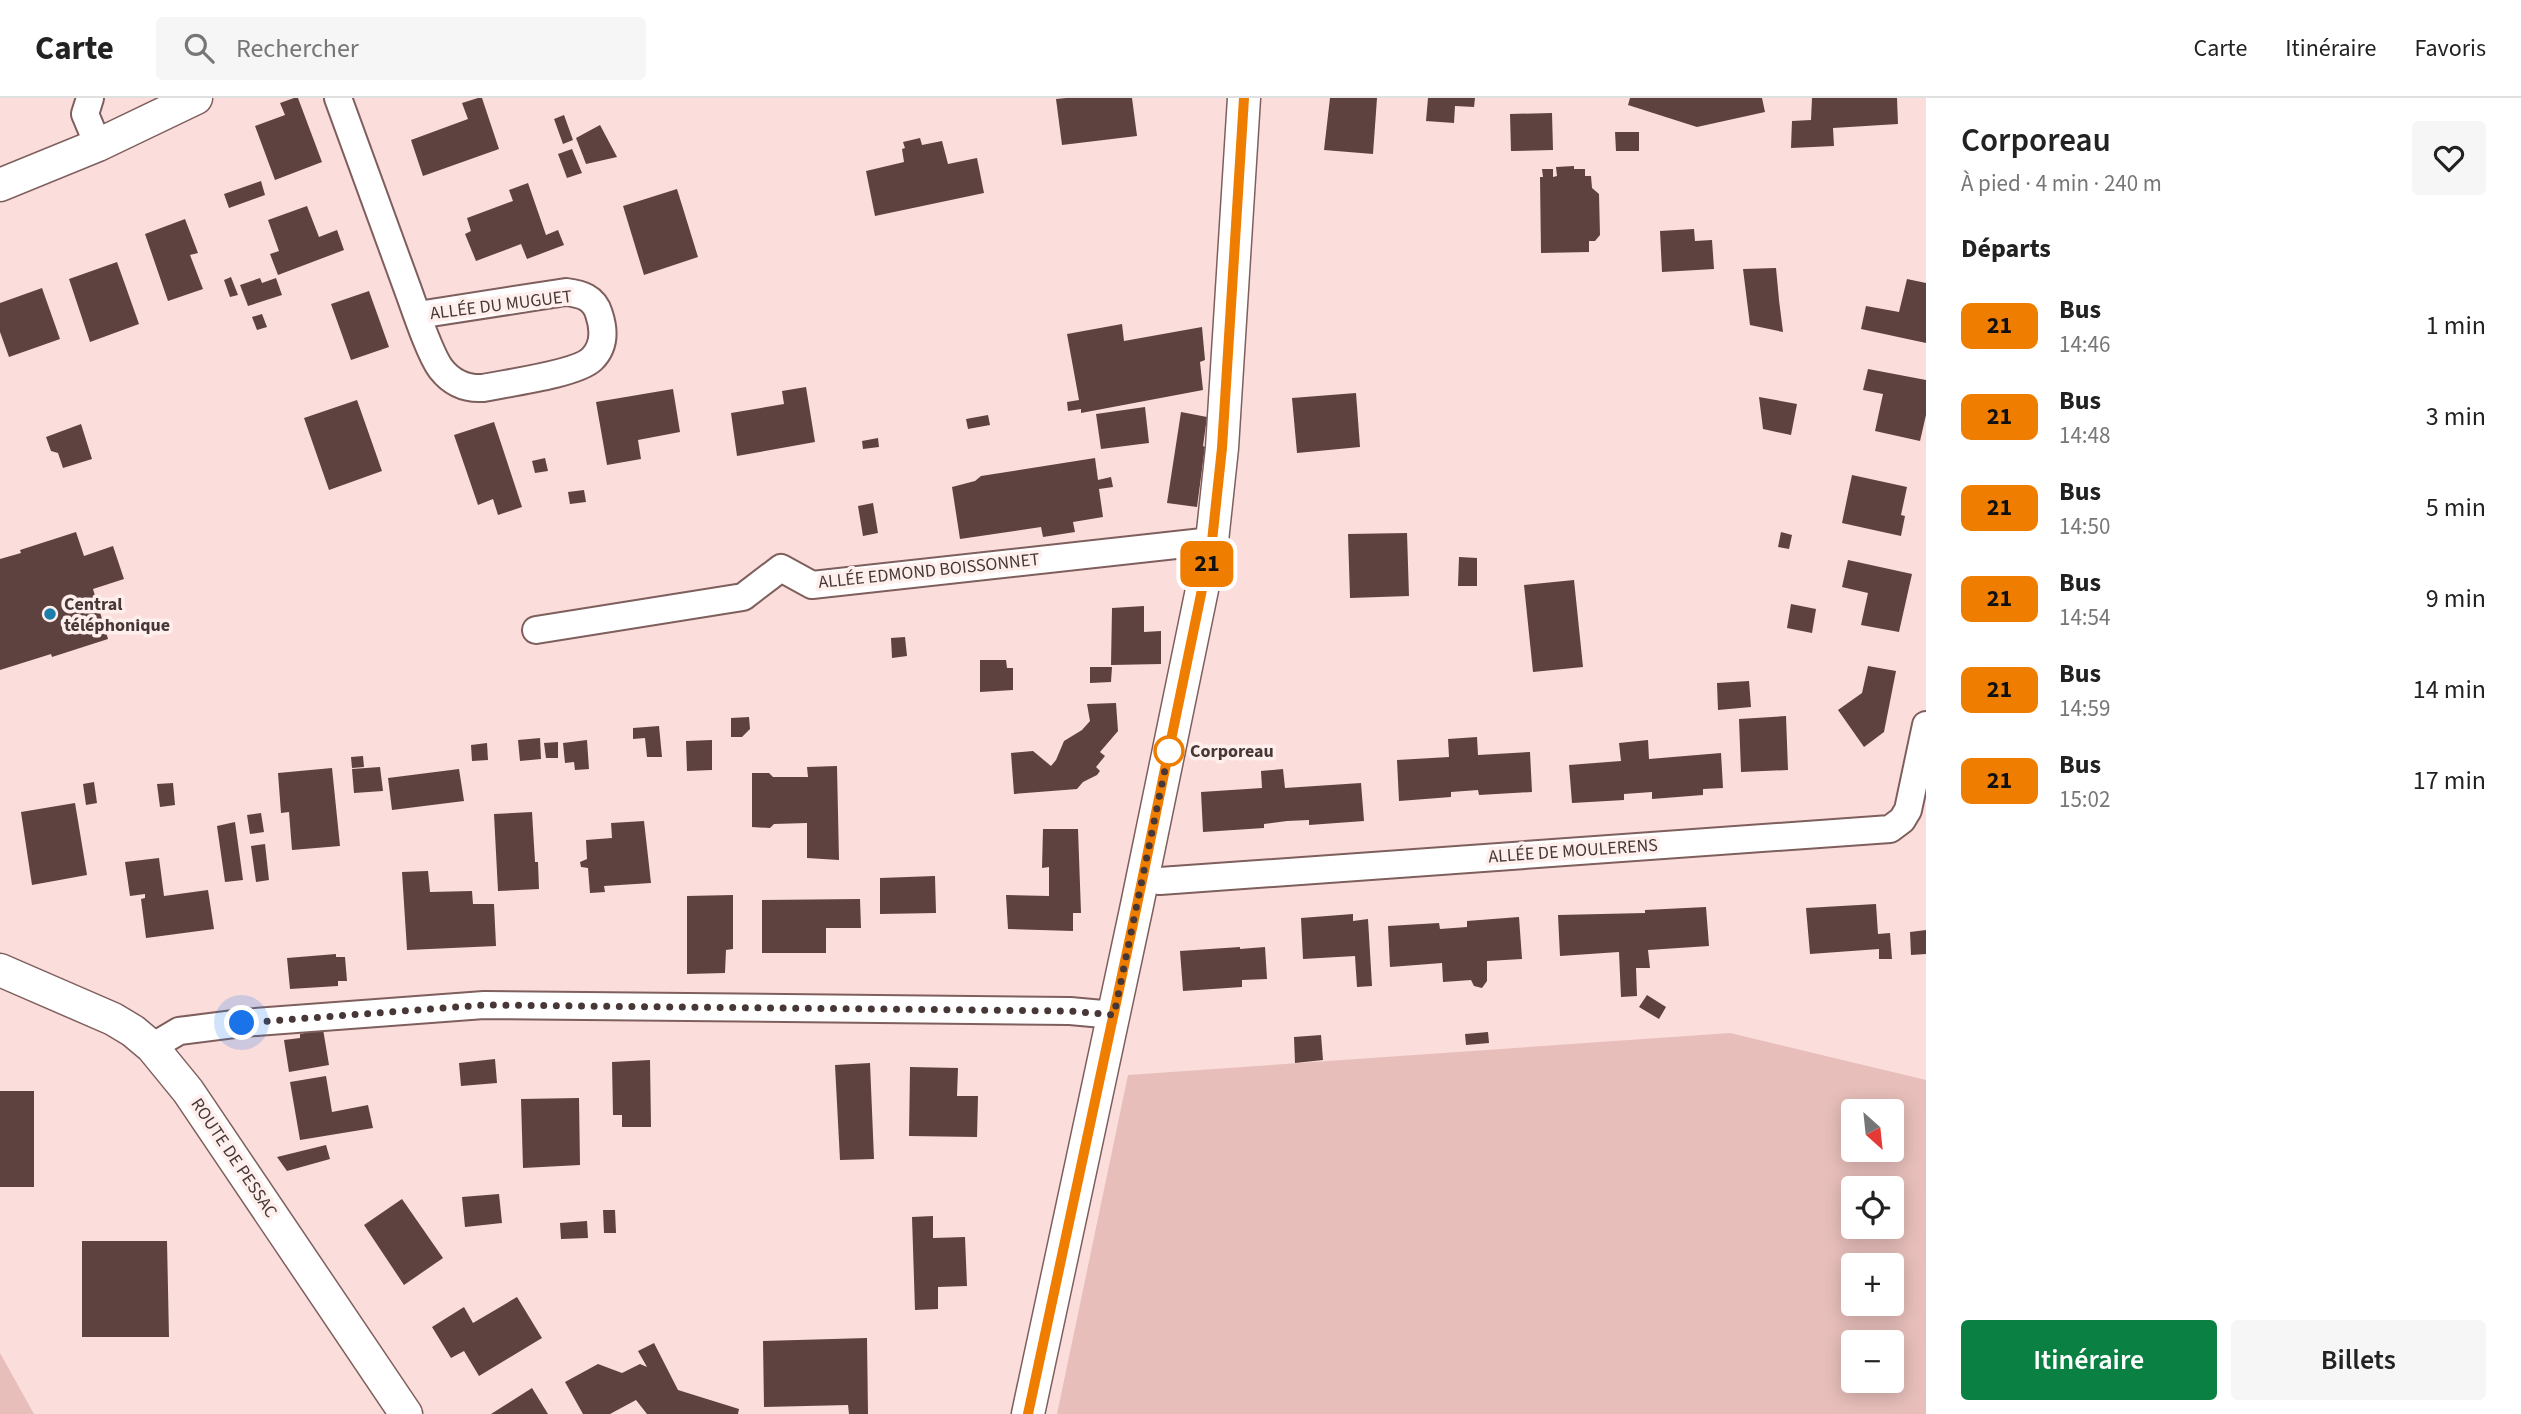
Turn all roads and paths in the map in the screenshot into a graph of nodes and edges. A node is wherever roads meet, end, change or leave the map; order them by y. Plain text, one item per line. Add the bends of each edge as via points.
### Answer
1 (90, 98) edge
2 (196, 98) edge
3 (338, 98) edge
4 (1244, 98) edge
5 (98, 145) junction
6 (0, 185) edge
7 (418, 316) junction
8 (1212, 541) junction
9 (536, 630) dead end
10 (1926, 725) edge
11 (1142, 879) junction
12 (0, 970) edge
13 (1114, 1015) junction
14 (152, 1047) junction
15 (406, 1414) edge
16 (1028, 1414) edge

1 - 5 street via 85,114
2 - 5 street
3 - 7 street, ALLÉE DU MUGUET
4 - 8 street
5 - 6 street
7 - 7 street, ALLÉE DU MUGUET via 439,367 448,377 472,388 578,368 593,359 603,343 598,309 579,293
8 - 9 street, ALLÉE EDMOND BOISSONNET via 812,585 781,568 743,597
8 - 11 street
10 - 11 street, ALLÉE DE MOULERENS via 1908,810 1890,829
11 - 13 street
12 - 14 street, ROUTE DE PESSAC via 113,1019
13 - 14 street via 484,1005 242,1023 179,1031
13 - 16 street
14 - 15 street, ROUTE DE PESSAC via 188,1091

